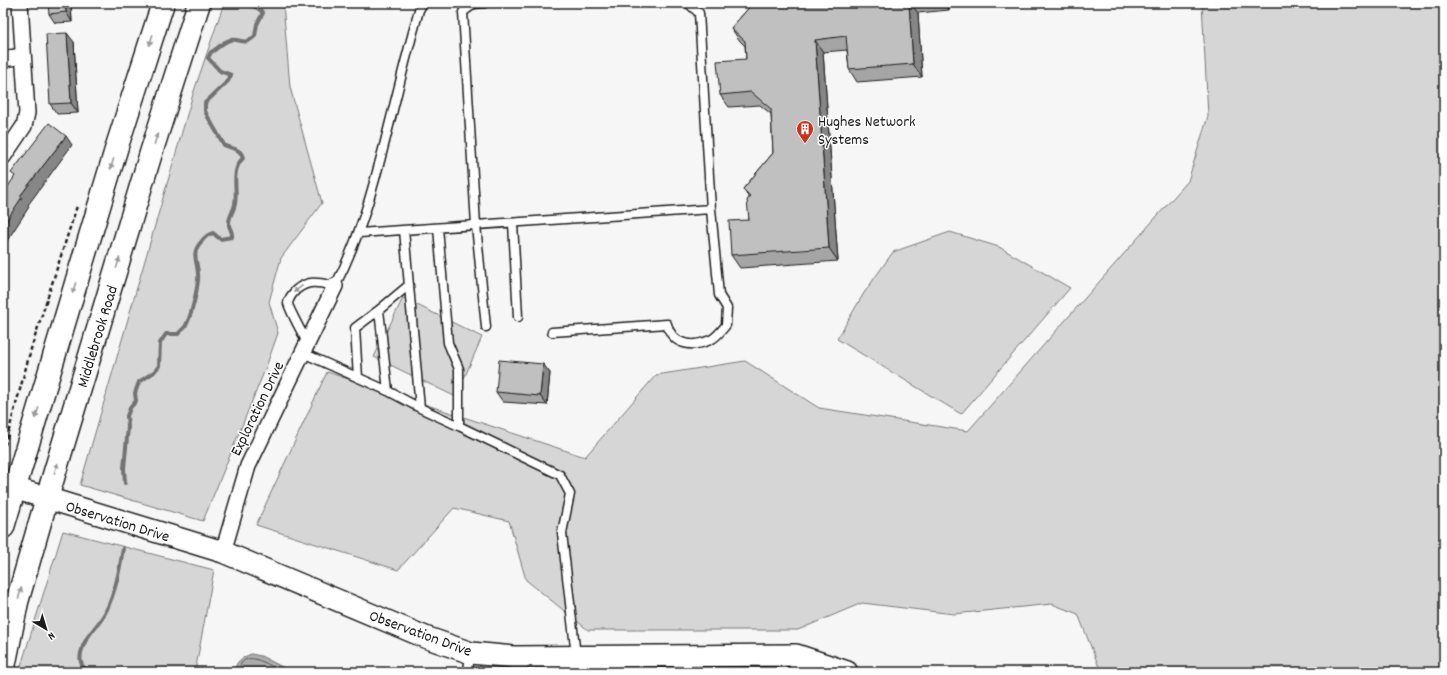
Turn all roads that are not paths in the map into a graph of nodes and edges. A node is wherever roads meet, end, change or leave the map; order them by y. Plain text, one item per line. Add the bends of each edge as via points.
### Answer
1 (20, 3) edge
2 (163, 3) edge
3 (199, 3) edge
4 (423, 3) edge
5 (485, 3) edge
6 (688, 3) edge
7 (23, 56) junction
8 (3, 58) edge
9 (5, 150) edge
10 (711, 209) junction
11 (513, 223) junction
12 (476, 225) junction
13 (438, 228) junction
14 (404, 230) junction
15 (359, 233) junction
16 (409, 285) junction
17 (335, 286) junction
18 (379, 310) junction
19 (518, 317) dead end
20 (486, 327) dead end
21 (552, 332) dead end
22 (305, 348) junction
23 (358, 378) junction
24 (388, 391) junction
25 (420, 408) junction
26 (459, 426) junction
27 (14, 488) junction
28 (47, 498) junction
29 (3, 527) edge
30 (223, 552) junction
31 (576, 657) junction
32 (469, 662) edge
33 (795, 664) edge
34 (3, 672) edge
35 (847, 672) edge

1 - 7 street
2 -> 27 main road
28 -> 3 main road, Middlebrook Road
4 - 15 lane
5 - 12 lane via 474,4 463,12
6 - 10 lane via 699,13
7 - 8 street
7 - 9 street via 27,113 24,126
10 - 11 lane
10 - 21 lane via 719,295 727,308 726,325 711,340 686,345 677,340 669,331 667,324
11 - 12 lane
11 - 19 lane
12 - 13 lane
12 - 20 lane
13 - 14 lane
13 - 26 lane via 448,343 459,369
14 - 15 lane
14 - 16 lane
15 - 17 lane
16 - 18 lane
16 - 25 lane
17 - 22 street, Exploration Drive
17 -> 22 lane via 316,282 303,284 292,294 288,303 297,321
18 - 23 lane via 355,328
18 - 24 lane
22 - 23 lane
22 - 30 street, Exploration Drive via 248,466
23 - 24 lane
24 - 25 lane
25 - 26 lane
26 - 31 lane via 560,475 570,494 562,533
27 - 28 street, Observation Drive
27 - 29 main road
28 - 30 street, Observation Drive
34 -> 28 main road, Middlebrook Road via 17,602
30 - 32 street, Observation Drive via 426,637
31 - 32 street, Observation Drive via 514,657
31 - 33 street, Observation Drive
33 - 35 street, Observation Drive

